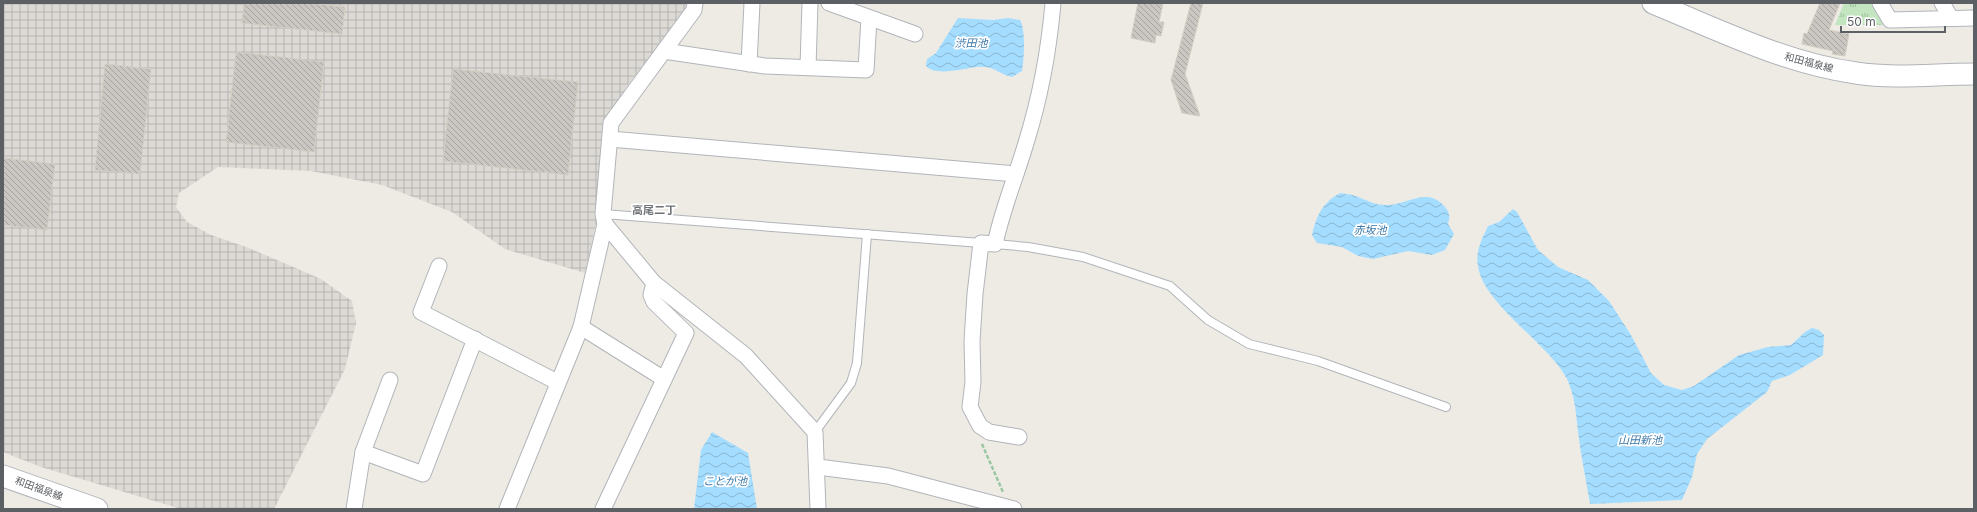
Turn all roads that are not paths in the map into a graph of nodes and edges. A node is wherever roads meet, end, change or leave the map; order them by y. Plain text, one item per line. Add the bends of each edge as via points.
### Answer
1 (695, 3) edge
2 (752, 3) edge
3 (810, 3) edge
4 (829, 3) edge
5 (1053, 3) edge
6 (1653, 3) edge
7 (1880, 3) edge
8 (1942, 3) edge
9 (869, 18) junction
10 (1951, 18) junction
11 (1974, 18) edge
12 (915, 34) dead end
13 (664, 51) junction
14 (750, 64) junction
15 (808, 67) junction
16 (1974, 74) edge
17 (610, 139) junction
18 (1016, 174) junction
19 (604, 219) junction
20 (868, 234) junction
21 (988, 244) junction
22 (439, 266) dead end
23 (654, 283) junction
24 (581, 328) junction
25 (475, 340) junction
26 (664, 379) junction
27 (390, 380) dead end
28 (557, 382) junction
29 (1446, 407) dead end
30 (815, 432) junction
31 (1019, 437) dead end
32 (364, 452) junction
33 (818, 467) junction
34 (3, 476) edge
35 (97, 509) edge
36 (354, 509) edge
37 (507, 509) edge
38 (603, 509) edge
39 (818, 509) edge
40 (1012, 509) edge

1 - 13 street via 694,10
2 - 14 street
3 - 15 street
4 - 9 street
5 - 18 street via 1041,88
6 - 16 main road, 和田福泉線 via 1744,41 1821,66 1857,73
7 - 10 street via 1890,20
8 - 10 street
9 - 12 street
9 - 15 street via 866,70
10 - 11 street
13 - 14 street
13 - 17 street via 612,123
14 - 15 street
17 - 18 street
17 - 19 street
18 - 21 street via 998,229
19 - 20 lane
19 - 23 street
19 - 24 street
20 - 21 lane
20 - 30 lane via 857,363 852,383
21 - 29 lane via 1028,247 1083,258 1170,286 1208,320 1249,344 1318,361
21 - 31 street via 974,294 973,382 970,407 980,426 989,432
22 - 25 street via 421,312
23 - 26 street via 651,295 654,302 686,333
23 - 30 street via 746,356
24 - 26 street
24 - 28 street
25 - 28 street
25 - 32 street via 423,474
26 - 38 street
27 - 32 street
28 - 37 street
30 - 33 street
32 - 36 street
33 - 39 street
33 - 40 street via 888,476
34 - 35 main road, 和田福泉線

